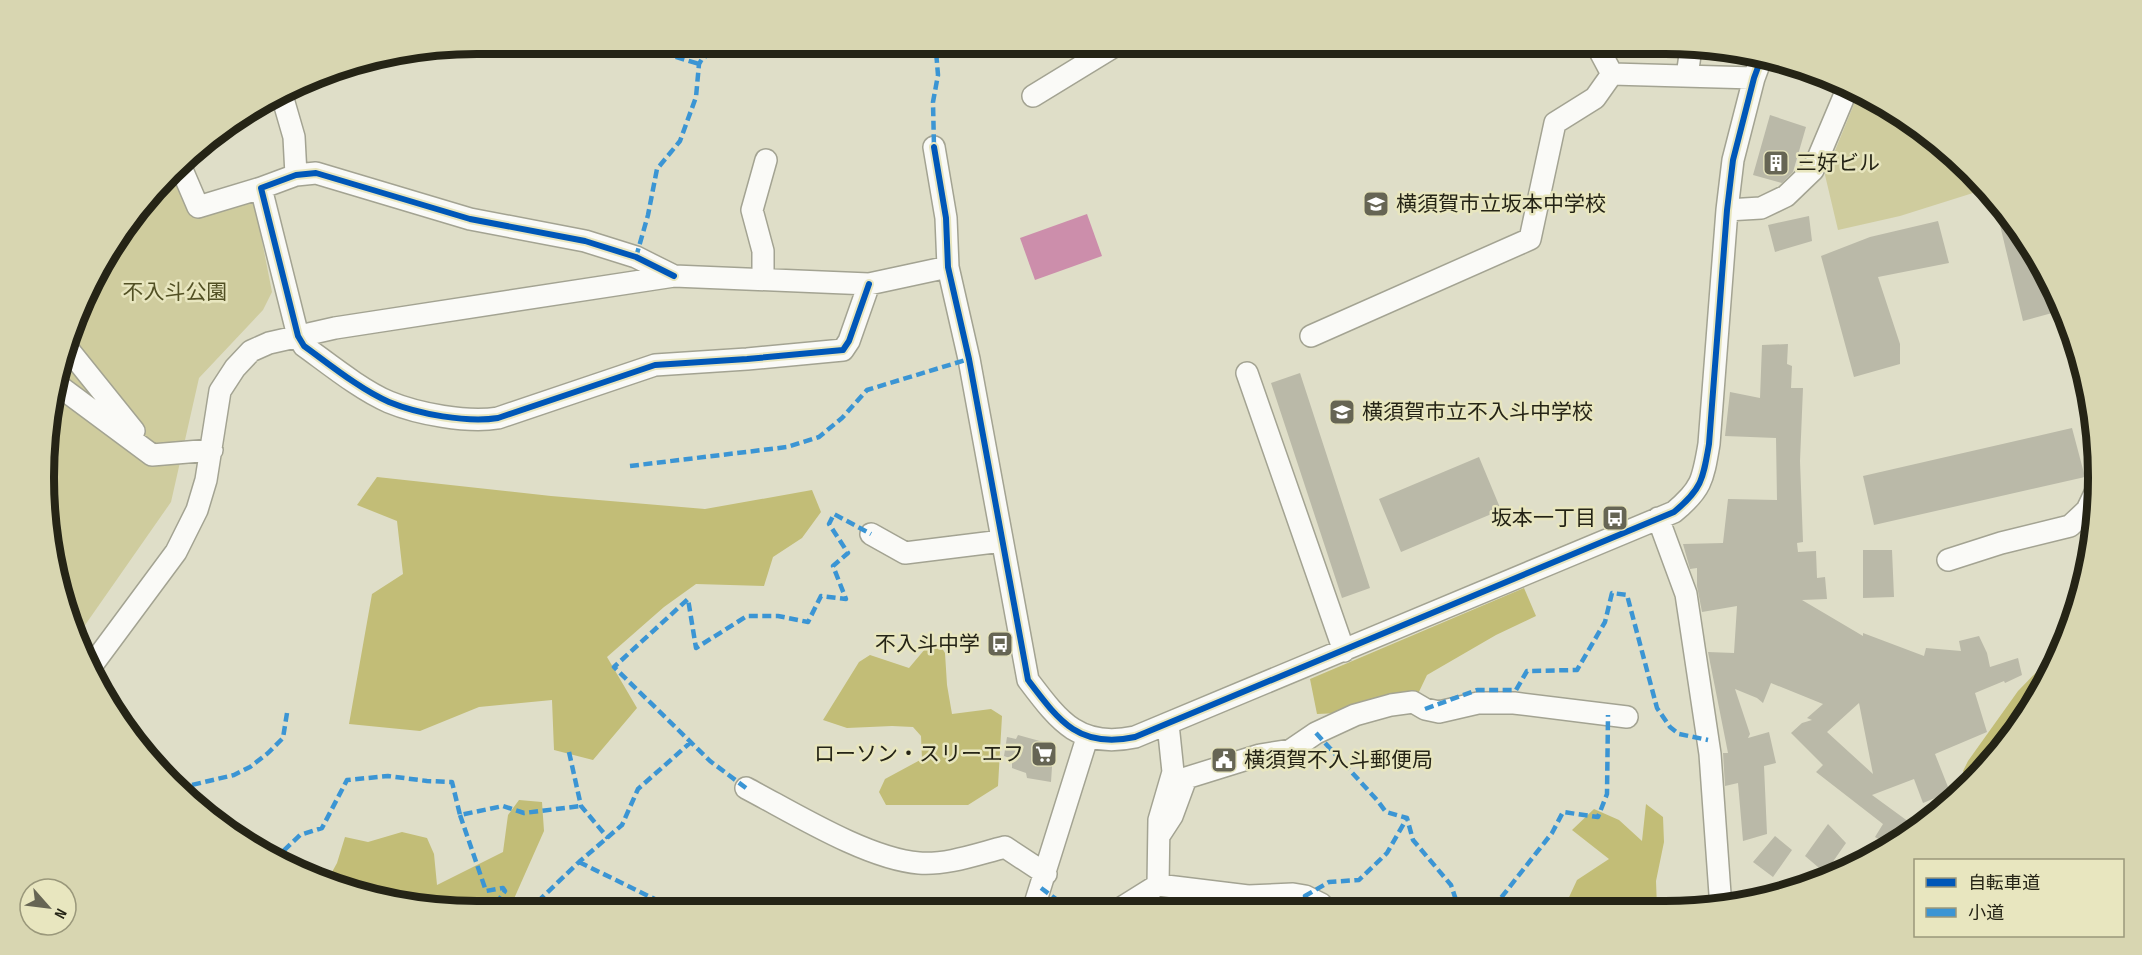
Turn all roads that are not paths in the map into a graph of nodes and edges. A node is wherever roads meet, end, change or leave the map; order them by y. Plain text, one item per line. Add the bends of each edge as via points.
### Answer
1 (1102, 54) edge
2 (1601, 54) edge
3 (1690, 55) edge
4 (1757, 69) edge
5 (1612, 74) junction
6 (1687, 76) junction
7 (1845, 95) edge
8 (1033, 96) dead end
9 (284, 101) edge
10 (934, 147) dead end
11 (766, 160) dead end
12 (183, 173) edge
13 (296, 175) junction
14 (261, 188) junction
15 (1727, 210) junction
16 (948, 267) junction
17 (674, 276) junction
18 (764, 279) junction
19 (869, 284) junction
20 (298, 336) junction
21 (1311, 336) dead end
22 (72, 353) edge
23 (1247, 372) dead end
24 (63, 389) edge
25 (212, 450) junction
26 (153, 455) junction
27 (2086, 511) edge
28 (1658, 518) junction
29 (871, 534) dead end
30 (1002, 541) junction
31 (1948, 560) dead end
32 (1344, 651) junction
33 (96, 660) edge
34 (1627, 717) dead end
35 (1168, 724) junction
36 (1087, 738) junction
37 (746, 788) dead end
38 (1159, 836) junction
39 (1046, 874) junction
40 (1158, 885) junction
41 (1721, 897) edge
42 (1036, 901) edge
43 (1132, 901) edge
44 (1315, 901) edge

1 - 8 street
2 - 5 street
3 - 6 street
4 - 6 street
4 - 15 street via 1733,160
5 - 6 street
5 - 21 street via 1595,98 1555,123 1530,239
7 - 15 street via 1813,170 1786,196 1761,208
9 - 13 street via 294,137
10 - 16 street via 946,218
11 - 18 street via 752,210 763,251
12 - 14 street via 198,207
13 - 14 street
13 - 17 street via 316,173 470,219 585,241 636,257
14 - 20 street
15 - 28 street via 1704,477 1692,497 1674,512
16 - 19 street
16 - 30 street
17 - 18 street
17 - 20 street
18 - 19 street
19 - 20 street via 843,350 655,365 498,418 477,421 389,402 304,346
20 - 25 street via 251,351 235,368 220,391
22 - 26 street
23 - 32 street
24 - 26 street
25 - 26 street
25 - 33 street via 198,510 176,552
27 - 31 street via 2070,526
28 - 32 street
28 - 41 street via 1686,594 1710,754
29 - 30 street via 905,554
30 - 36 street via 1028,680 1062,722
32 - 35 street
34 - 38 street via 1514,703 1478,703 1439,712 1413,702 1382,708 1355,715 1316,733 1291,750 1260,754 1186,778 1172,816
35 - 36 street via 1135,738
35 - 38 street via 1173,772 1159,820
36 - 39 street
37 - 39 street via 893,858 919,863 954,860 1005,847
38 - 40 street
39 - 42 street
40 - 43 street
40 - 44 street via 1248,896 1293,894

